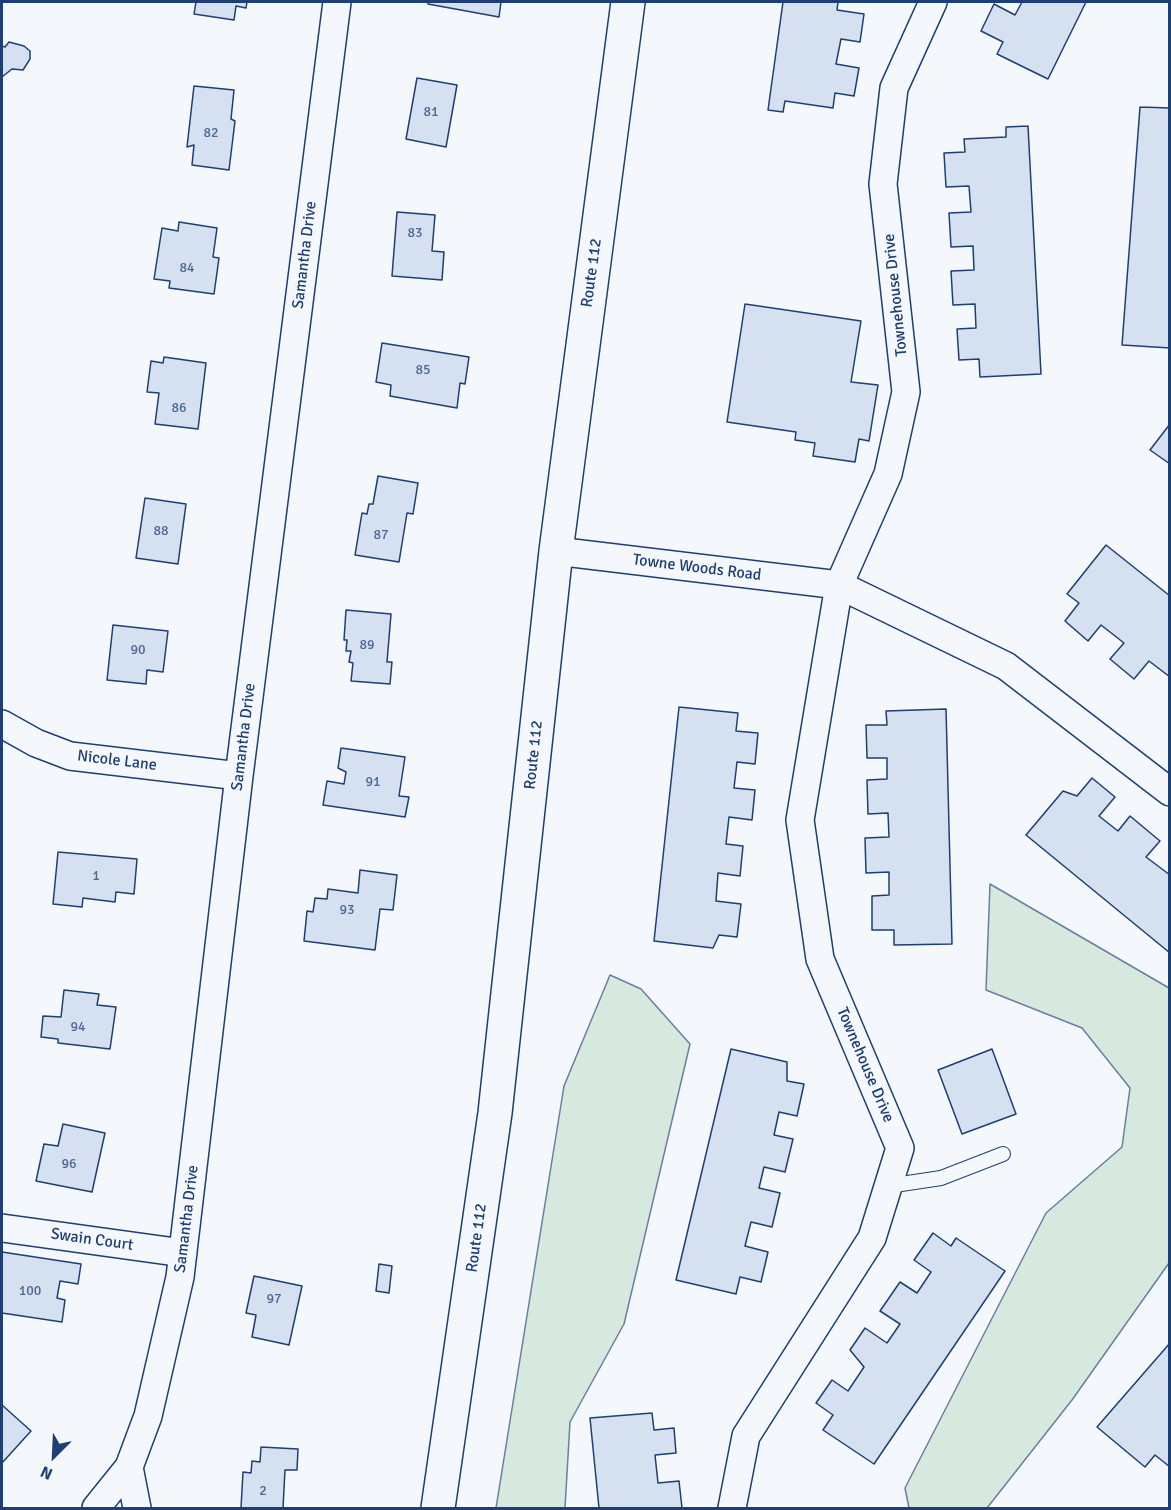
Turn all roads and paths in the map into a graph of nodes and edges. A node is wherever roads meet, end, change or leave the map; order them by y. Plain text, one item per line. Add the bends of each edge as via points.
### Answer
1 (337, 2) edge
2 (628, 2) edge
3 (933, 2) edge
4 (556, 551) junction
5 (838, 585) junction
6 (2, 724) edge
7 (239, 776) junction
8 (1170, 792) edge
9 (1003, 1154) dead end
10 (888, 1186) junction
11 (2, 1228) edge
12 (183, 1253) junction
13 (129, 1467) junction
14 (96, 1509) edge
15 (137, 1509) edge
16 (438, 1509) edge
17 (732, 1509) edge

1 - 7 street, Samantha Drive
2 - 4 main road, Route 112
3 - 5 street, Townehouse Drive via 894,88 883,184 906,392 888,474
4 - 5 street, Towne Woods Road
4 - 16 main road, Route 112 via 495,1113
5 - 8 street via 1006,666
5 - 10 street, Townehouse Drive via 800,820 820,959 900,1148
6 - 7 street, Nicole Lane via 70,756
7 - 12 street, Samantha Drive
9 - 10 lane via 941,1178
10 - 17 street, Townehouse Drive via 872,1238 746,1436
11 - 12 street, Swain Court
12 - 13 street, Samantha Drive via 165,1353
13 - 14 street
13 - 15 street

